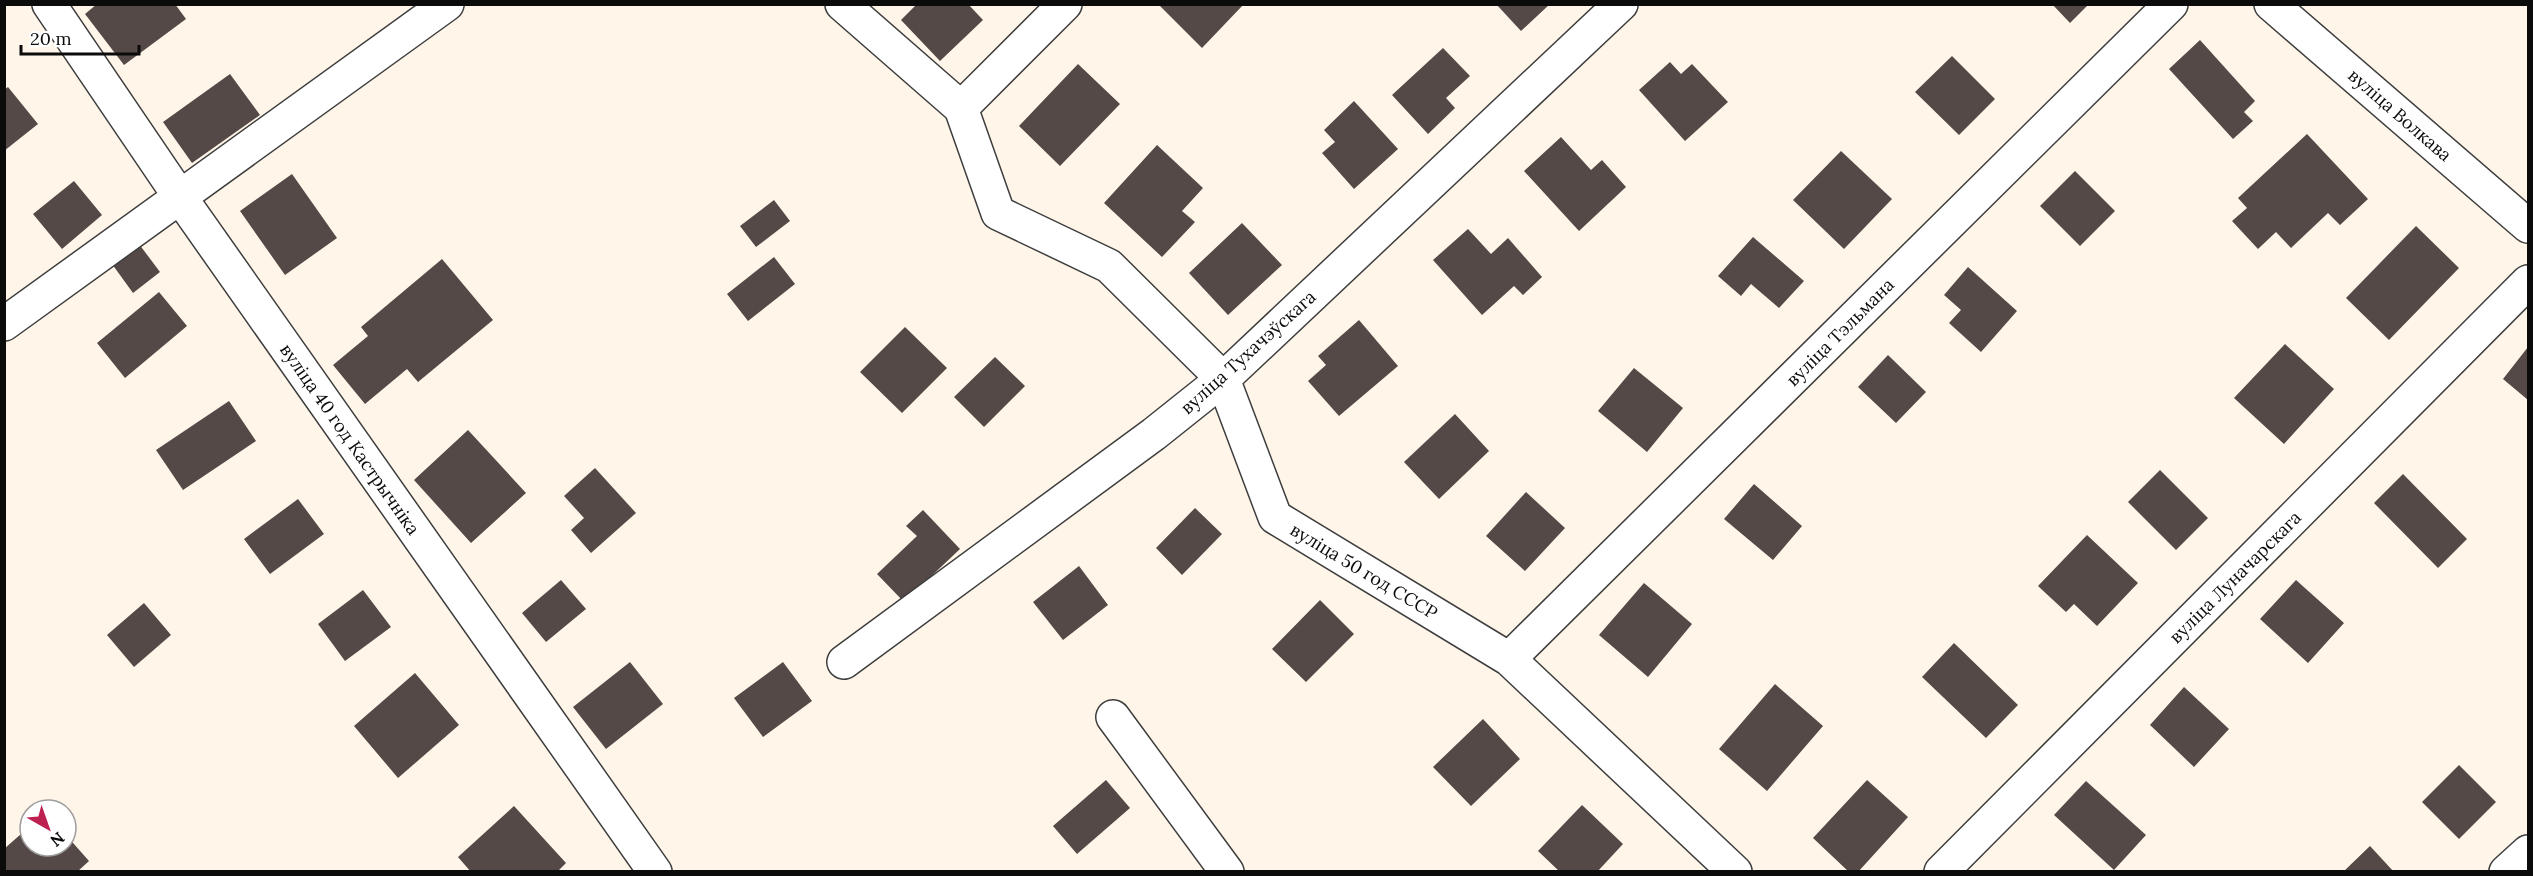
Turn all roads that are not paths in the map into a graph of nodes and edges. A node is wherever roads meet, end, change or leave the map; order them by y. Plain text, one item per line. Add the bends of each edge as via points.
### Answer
1 (49, 4) edge
2 (447, 4) edge
3 (842, 4) edge
4 (1065, 4) edge
5 (1621, 4) edge
6 (2171, 4) edge
7 (2271, 4) edge
8 (961, 108) junction
9 (180, 197) junction
10 (2529, 226) edge
11 (2529, 282) edge
12 (4, 324) edge
13 (1222, 379) junction
14 (1509, 659) junction
15 (844, 662) dead end
16 (1113, 717) dead end
17 (2529, 852) edge
18 (655, 872) edge
19 (1227, 872) edge
20 (1735, 872) edge
21 (1941, 872) edge
22 (2506, 872) edge

1 - 9 street, вуліца 40 год Кастрычніка
2 - 9 street
3 - 8 street, вуліца 50 год СССР
4 - 8 street
5 - 13 street, вуліца Тухачэўскага
6 - 14 street, вуліца Тэльмана
7 - 10 street, вуліца Волкава
8 - 13 street, вуліца 50 год СССР via 998,213 1109,266
9 - 12 street
9 - 18 street, вуліца 40 год Кастрычніка
11 - 21 street, вуліца Луначарскага
13 - 14 street, вуліца 50 год СССР via 1275,517
13 - 15 street, вуліца Тухачэўскага via 1154,434
14 - 20 street, вуліца 50 год СССР
16 - 19 street
17 - 22 street

